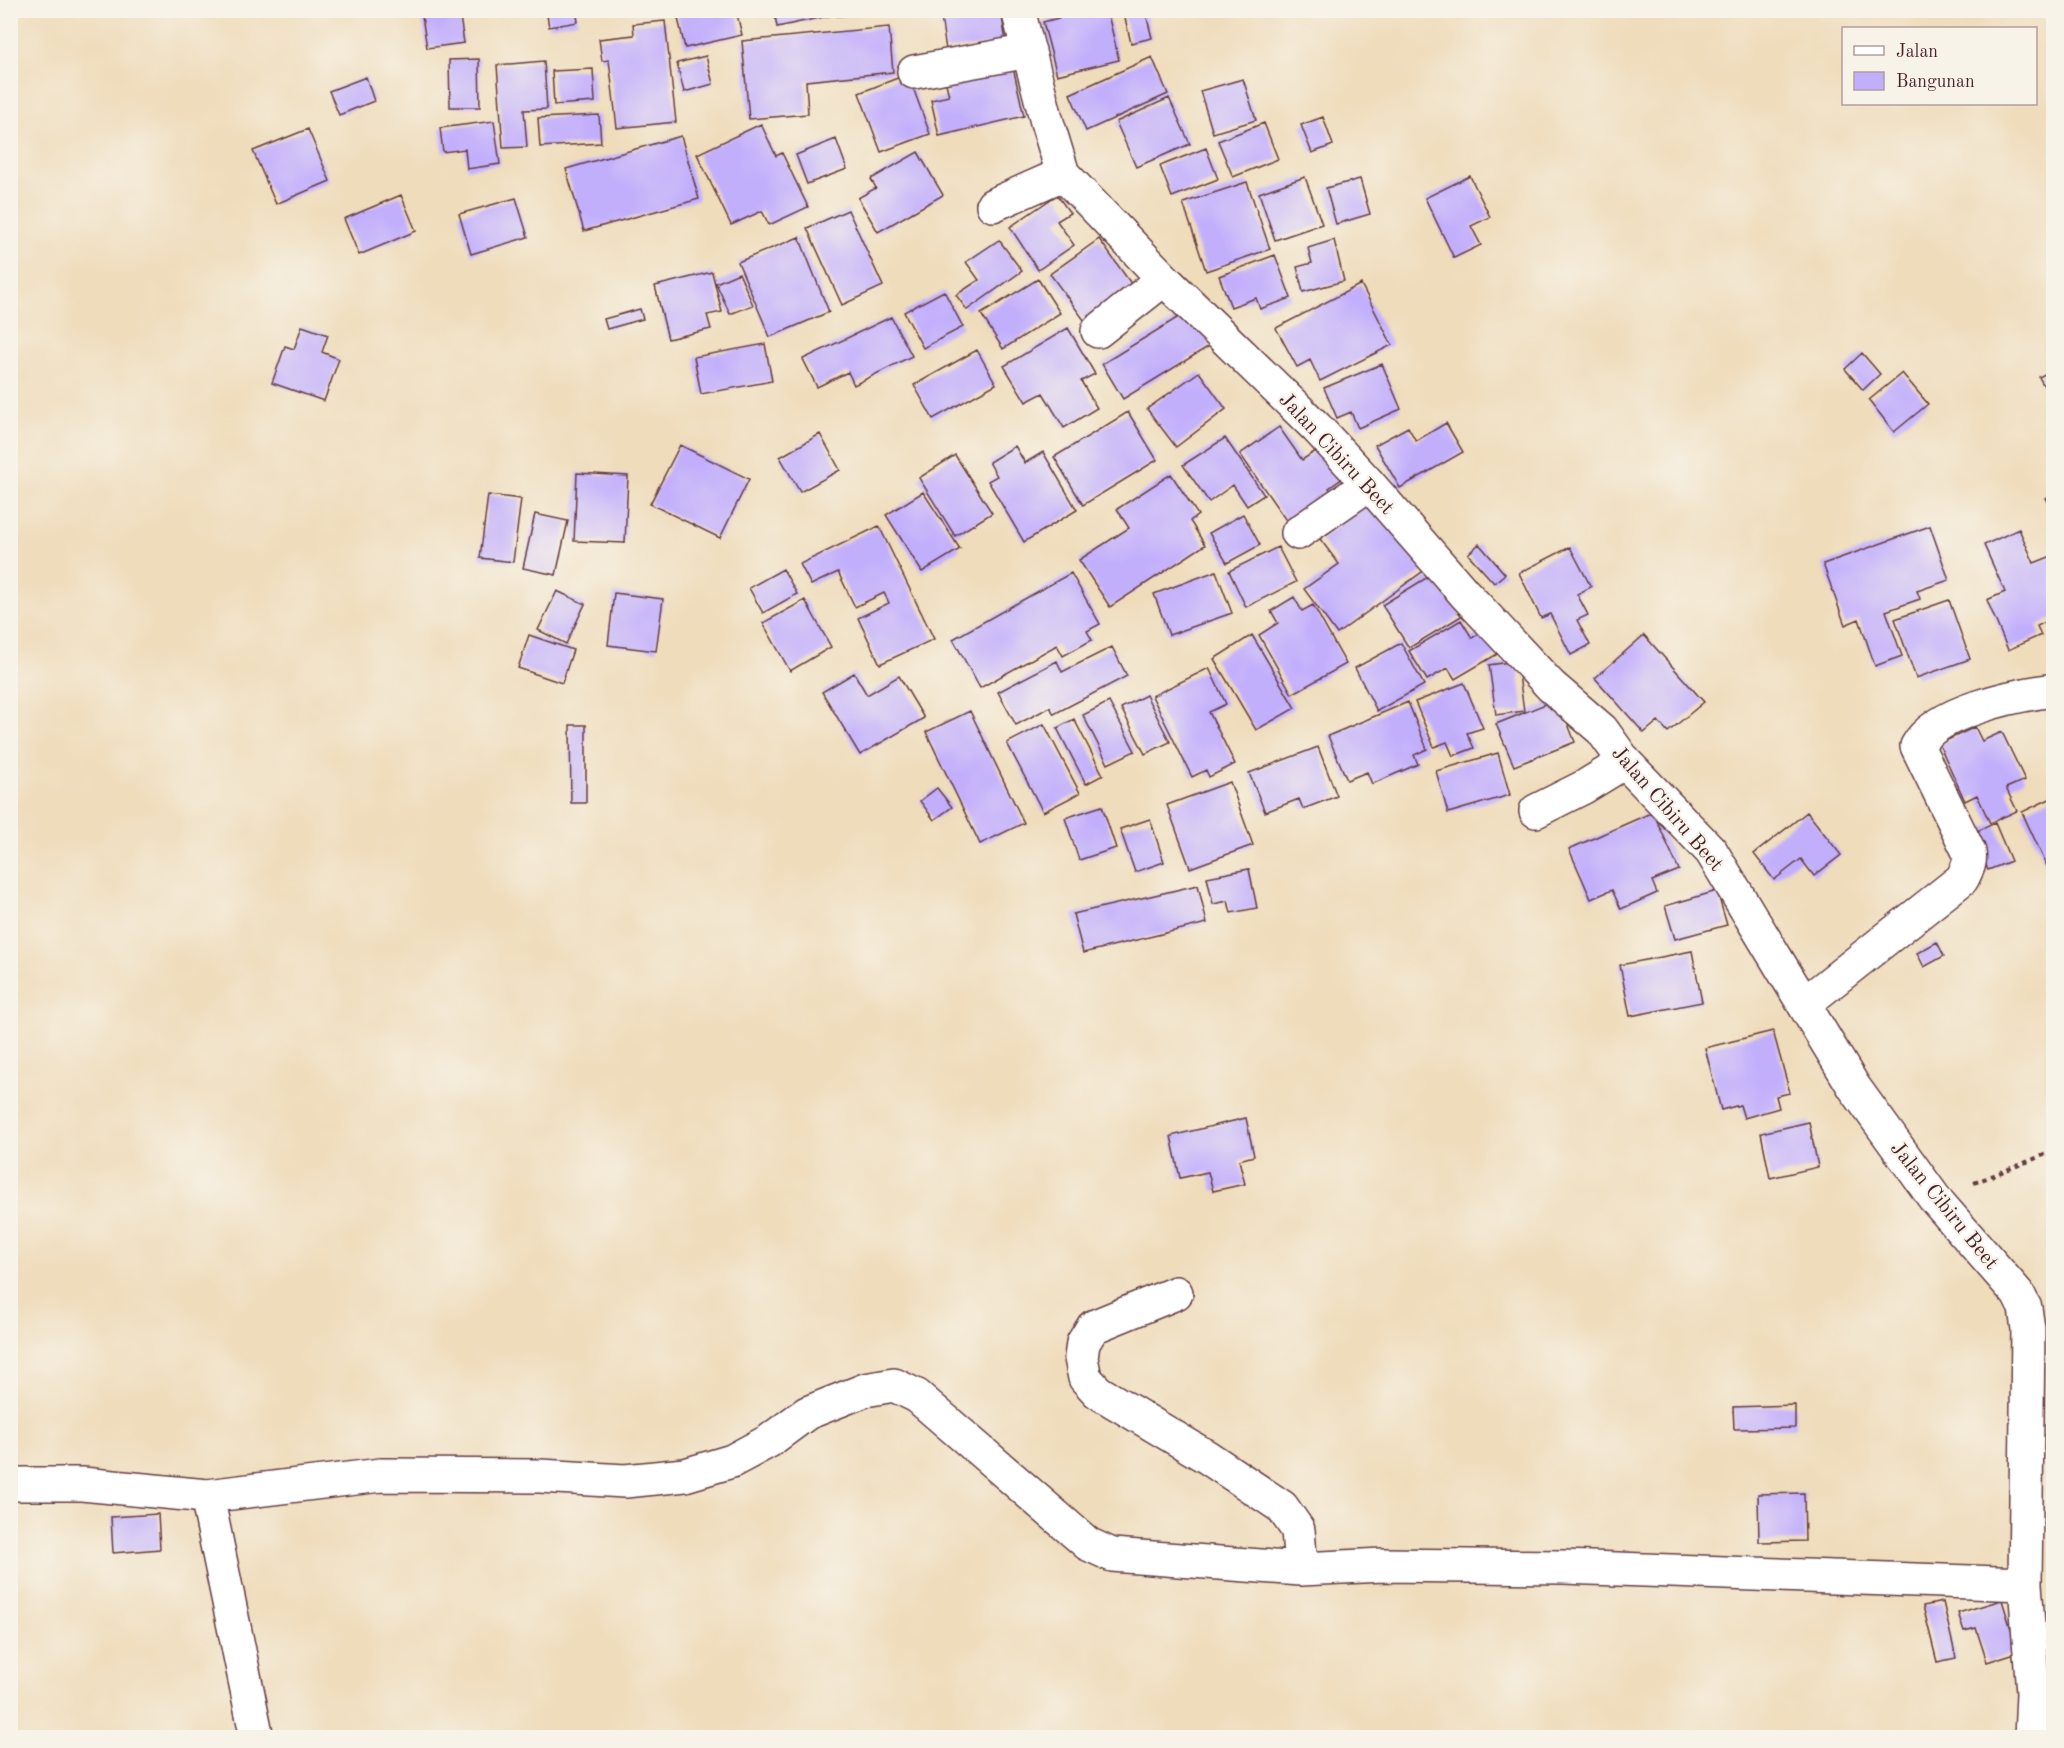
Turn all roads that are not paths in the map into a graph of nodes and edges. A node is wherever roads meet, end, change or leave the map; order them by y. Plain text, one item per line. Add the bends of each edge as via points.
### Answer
1 (1018, 10) edge
2 (1029, 51) junction
3 (914, 72) dead end
4 (1063, 174) junction
5 (993, 205) dead end
6 (1164, 279) junction
7 (1098, 331) dead end
8 (1369, 484) junction
9 (1298, 533) dead end
10 (2054, 690) edge
11 (1625, 762) junction
12 (1536, 811) dead end
13 (1804, 1004) junction
14 (1176, 1293) dead end
15 (10, 1484) edge
16 (207, 1496) junction
17 (1302, 1569) junction
18 (2025, 1584) junction
19 (257, 1737) edge
20 (2031, 1737) edge

1 - 2 street, Jalan Cibiru Beet
2 - 3 street
2 - 4 street, Jalan Cibiru Beet
4 - 5 street
4 - 6 street, Jalan Cibiru Beet
6 - 7 street
6 - 8 street, Jalan Cibiru Beet
8 - 9 street
8 - 11 street, Jalan Cibiru Beet via 1551,686 1602,730
10 - 13 street via 2023,694 1963,712 1934,726 1922,737 1917,746 1969,852 1967,870 1962,879
11 - 12 street
11 - 13 street, Jalan Cibiru Beet via 1711,851
13 - 18 street, Jalan Cibiru Beet via 1854,1087 1935,1199 2018,1294 2025,1308
14 - 17 street via 1093,1327 1083,1343 1085,1378 1098,1392 1207,1457 1282,1508 1298,1530
15 - 16 street via 82,1484
16 - 17 street via 381,1475 625,1481 685,1475 732,1461 769,1441 807,1413 865,1390 894,1385 917,1396 1088,1544 1112,1555
16 - 19 street
17 - 18 street via 1383,1565 1563,1567
18 - 20 street, Jalan Cibiru Beet via 2033,1693

